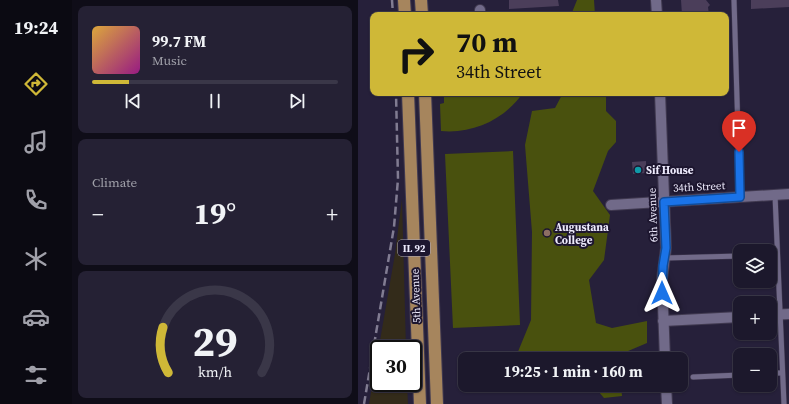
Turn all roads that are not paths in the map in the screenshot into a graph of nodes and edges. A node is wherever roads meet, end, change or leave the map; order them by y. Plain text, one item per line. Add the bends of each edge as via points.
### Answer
1 (404, 0) edge
2 (421, 0) edge
3 (656, 0) edge
4 (734, 0) edge
5 (405, 12) edge
6 (422, 12) edge
7 (657, 12) edge
8 (408, 96) edge
9 (425, 96) edge
10 (660, 96) edge
11 (789, 194) edge
12 (775, 195) junction
13 (740, 197) junction
14 (664, 202) junction
15 (611, 205) dead end
16 (777, 244) edge
17 (777, 255) edge
18 (733, 256) edge
19 (665, 258) junction
20 (780, 315) edge
21 (733, 317) edge
22 (663, 321) junction
23 (665, 352) edge
24 (777, 372) edge
25 (782, 372) junction
26 (733, 375) edge
27 (693, 377) dead end
28 (666, 392) edge
29 (420, 404) edge
30 (437, 404) edge
31 (667, 404) edge
32 (784, 404) edge

1 - 5 main road
2 - 6 main road
3 - 7 street
4 - 13 lane
8 - 29 main road, 5th Avenue / IL 92
9 - 30 main road, 5th Avenue / IL 92
10 - 14 street, 6th Avenue
11 - 12 street, 34th Street
12 - 13 street, 34th Street
12 - 16 lane
13 - 14 street, 34th Street
14 - 15 street, 34th Street
14 - 19 street, 6th Avenue
17 - 20 lane
18 - 19 lane
19 - 22 street, 6th Avenue via 662,279
20 - 25 lane
21 - 22 street
22 - 23 street, 6th Avenue
24 - 25 lane
25 - 32 lane
26 - 27 lane
28 - 31 street

